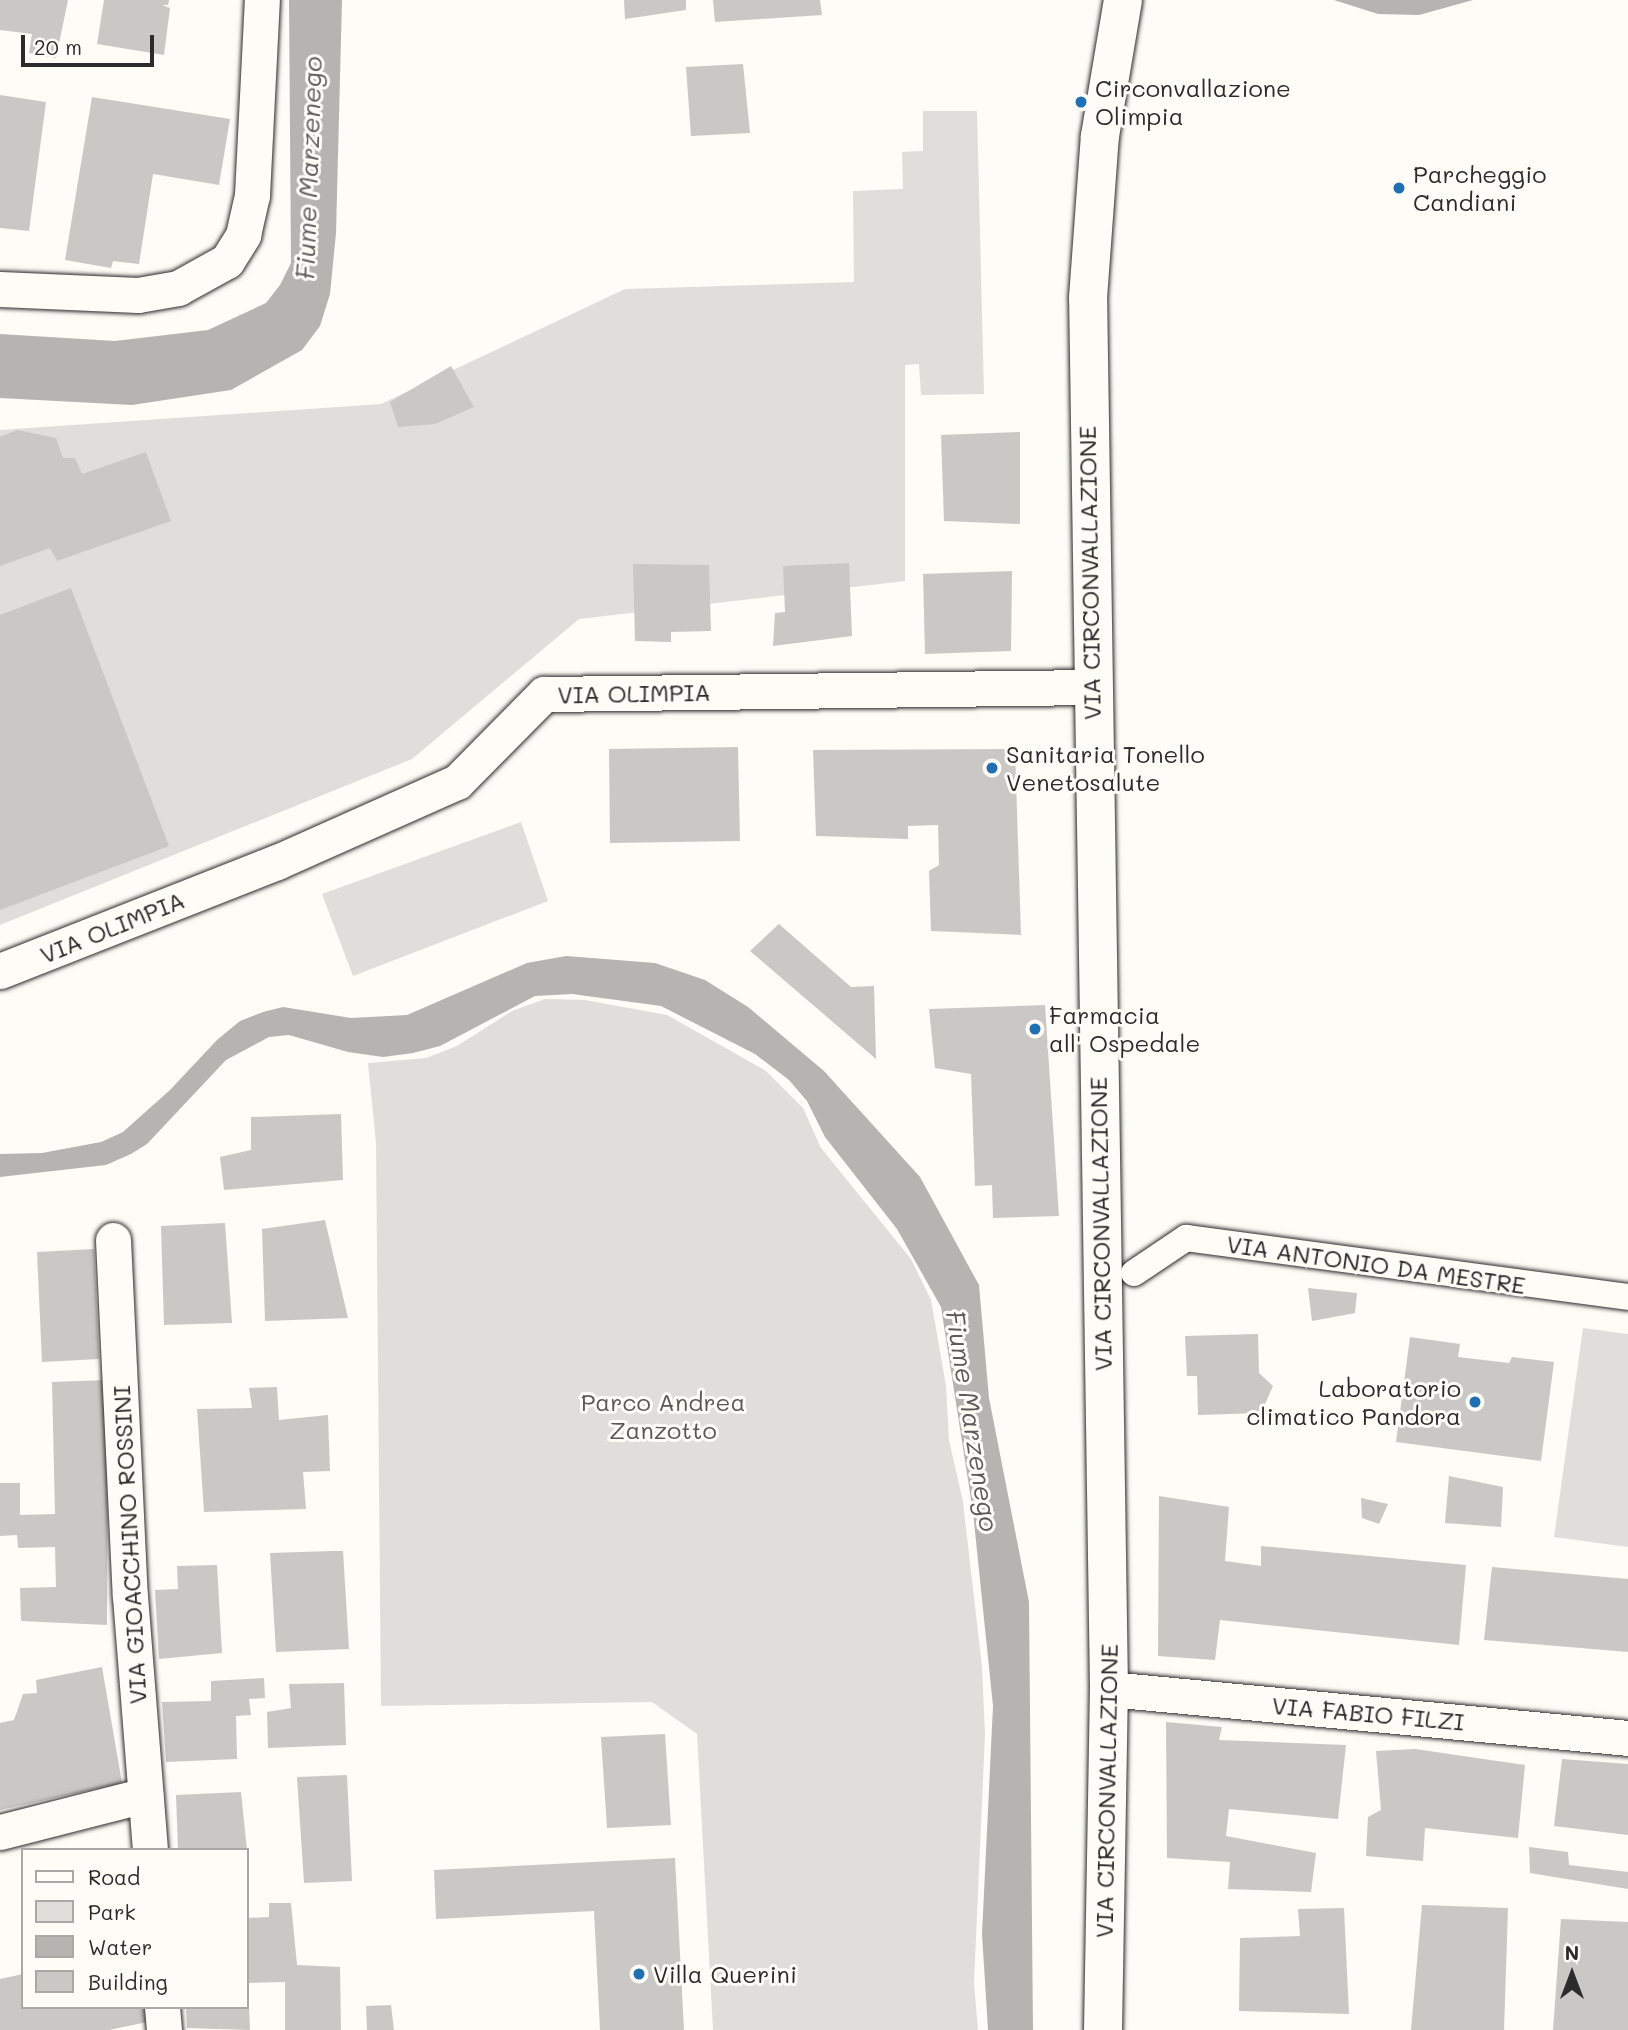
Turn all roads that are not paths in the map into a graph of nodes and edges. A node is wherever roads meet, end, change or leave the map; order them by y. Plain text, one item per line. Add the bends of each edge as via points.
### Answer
1 (262, 0) edge
2 (1123, 0) edge
3 (0, 289) edge
4 (1091, 687) junction
5 (0, 971) edge
6 (113, 1240) dead end
7 (1134, 1273) dead end
8 (1628, 1297) edge
9 (1109, 1689) junction
10 (1628, 1738) edge
11 (145, 1795) junction
12 (0, 1832) edge
13 (150, 1848) edge
14 (162, 2009) edge
15 (164, 2030) edge
16 (1103, 2030) edge

1 - 3 street via 252,195 243,235 227,261 178,289 138,295
2 - 4 street, VIA CIRCONVALLAZIONE via 1100,136 1088,267
4 - 5 street, VIA OLIMPIA via 544,694 457,782 278,862
4 - 9 street, VIA CIRCONVALLAZIONE
6 - 11 street, VIA GIOACCHINO ROSSINI
7 - 8 street, VIA ANTONIO DA MESTRE via 1186,1238
9 - 10 street, VIA FABIO FILZI
9 - 16 street, VIA CIRCONVALLAZIONE
11 - 12 street
11 - 13 street, VIA GIOACCHINO ROSSINI
14 - 15 street

